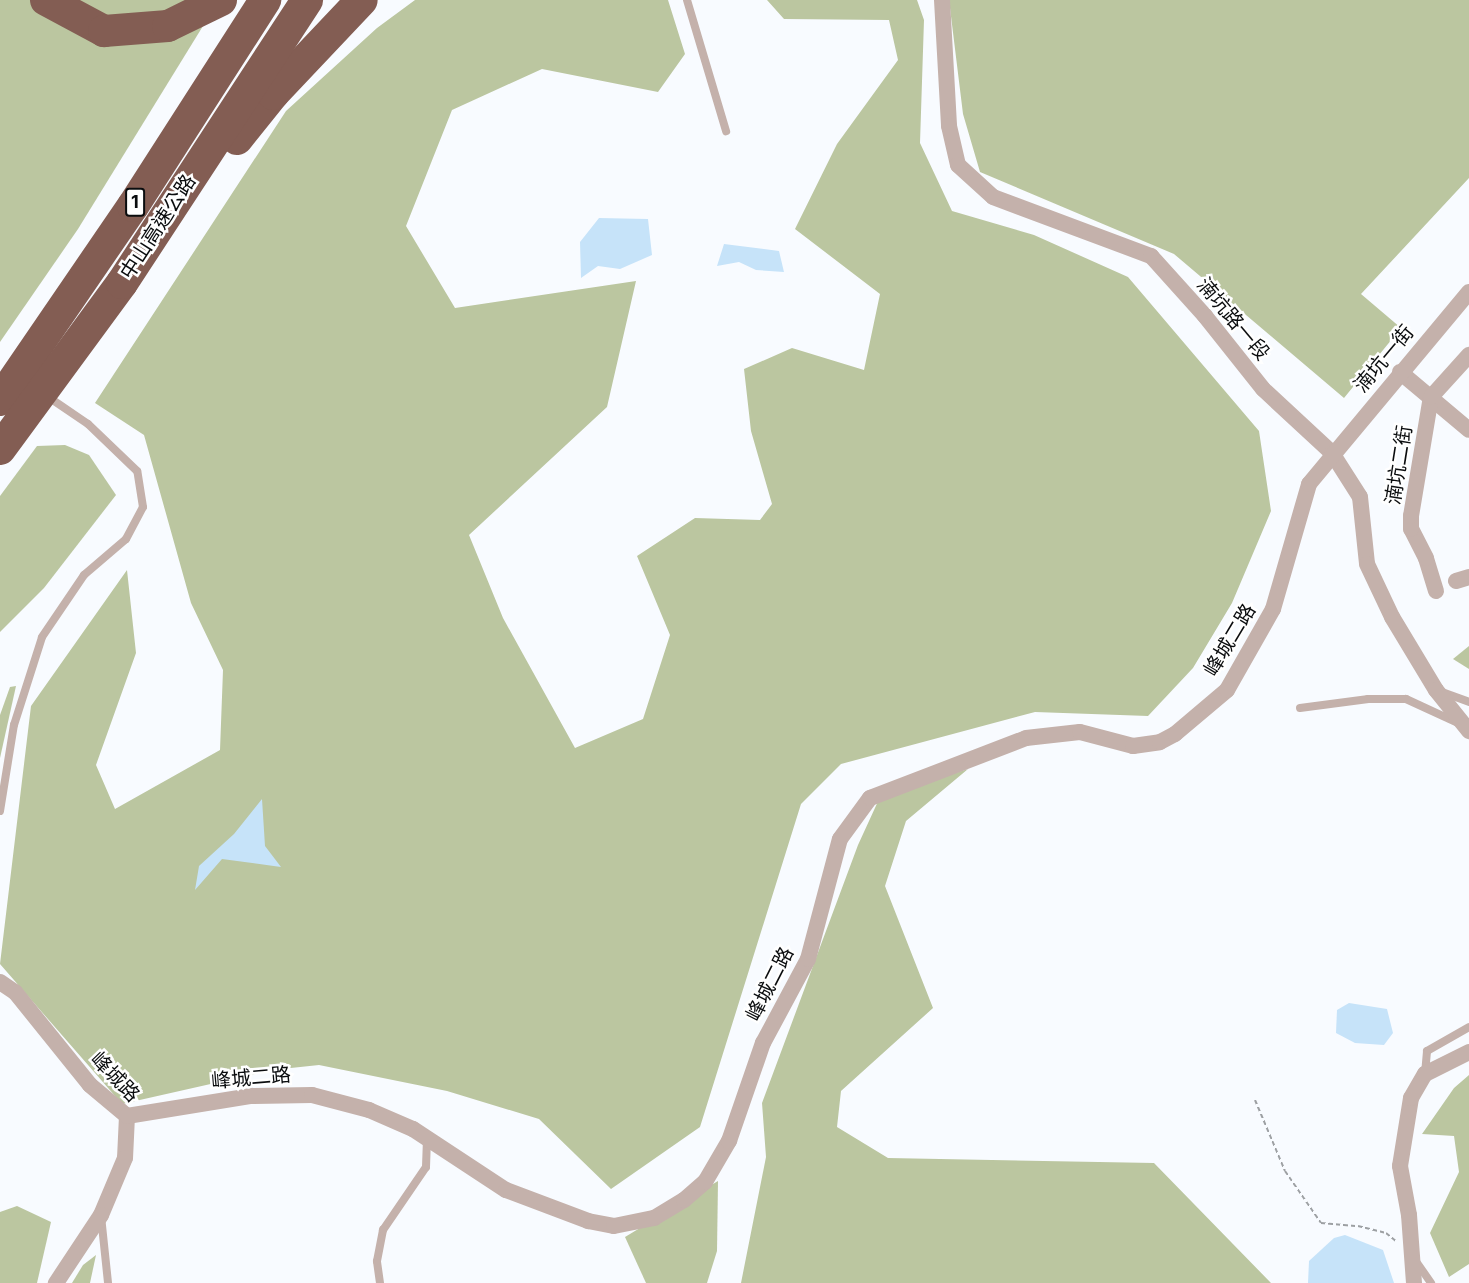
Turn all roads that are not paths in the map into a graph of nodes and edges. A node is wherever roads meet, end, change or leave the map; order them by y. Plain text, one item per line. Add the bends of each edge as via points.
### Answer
1 (46, 0) edge
2 (220, 0) edge
3 (265, 0) edge
4 (307, 0) edge
5 (362, 0) edge
6 (687, 0) edge
7 (942, 0) edge
8 (726, 131) dead end
9 (122, 283) junction
10 (1469, 292) edge
11 (1469, 356) edge
12 (10, 370) dead end
13 (1400, 372) junction
14 (1431, 397) junction
15 (0, 400) edge
16 (1469, 430) edge
17 (0, 449) edge
18 (1332, 453) junction
19 (1436, 591) dead end
20 (1436, 690) junction
21 (1469, 702) edge
22 (1300, 708) dead end
23 (1468, 729) edge
24 (0, 811) edge
25 (0, 982) edge
26 (1469, 1027) edge
27 (1469, 1052) edge
28 (1425, 1074) junction
29 (127, 1116) junction
30 (427, 1138) junction
31 (101, 1215) junction
32 (1409, 1253) junction
33 (56, 1283) edge
34 (108, 1283) edge
35 (380, 1283) edge
36 (1413, 1283) edge
37 (1431, 1283) edge

1 - 2 highway via 76,19 104,31 114,31 168,26
3 - 15 highway, 中山高速公路 / 1 via 126,216
4 - 9 highway, 中山高速公路 / 1
5 - 9 highway via 273,94
6 - 8 lane
7 - 18 street, 湳坑路一段 via 949,126 958,165 993,197 1151,256 1263,389
9 - 17 highway, 中山高速公路 / 1
10 - 13 street, 湳坑一街
11 - 14 street
12 - 24 lane via 88,424 137,471 144,507 126,539 84,575 42,637 14,725
13 - 14 street
13 - 18 street, 湳坑一街
14 - 16 street
14 - 19 street, 湳坑二街 via 1412,529
18 - 20 street, 湳坑路一段 via 1360,497 1367,564 1392,617
18 - 30 street, 峰城二路 via 1309,484 1274,609 1227,690 1175,734 1160,742 1133,746 1080,732 1026,738 870,798 840,839 808,959 763,1043 729,1141 705,1182 684,1200 654,1218 615,1227 588,1221 506,1190
20 - 21 lane
20 - 23 street, 湳坑路一段
22 - 23 lane via 1368,699 1407,699
25 - 29 street, 峰城路 via 15,992 90,1085
26 - 28 lane via 1427,1051
27 - 28 street
28 - 32 street via 1412,1098 1400,1166 1409,1215
29 - 30 street, 峰城二路 via 287,1093 312,1095 369,1110
29 - 31 street, 峰城路 via 125,1158
30 - 35 lane via 426,1167 383,1230 377,1261
31 - 33 street, 峰城路
31 - 34 lane
32 - 36 street
32 - 37 lane

